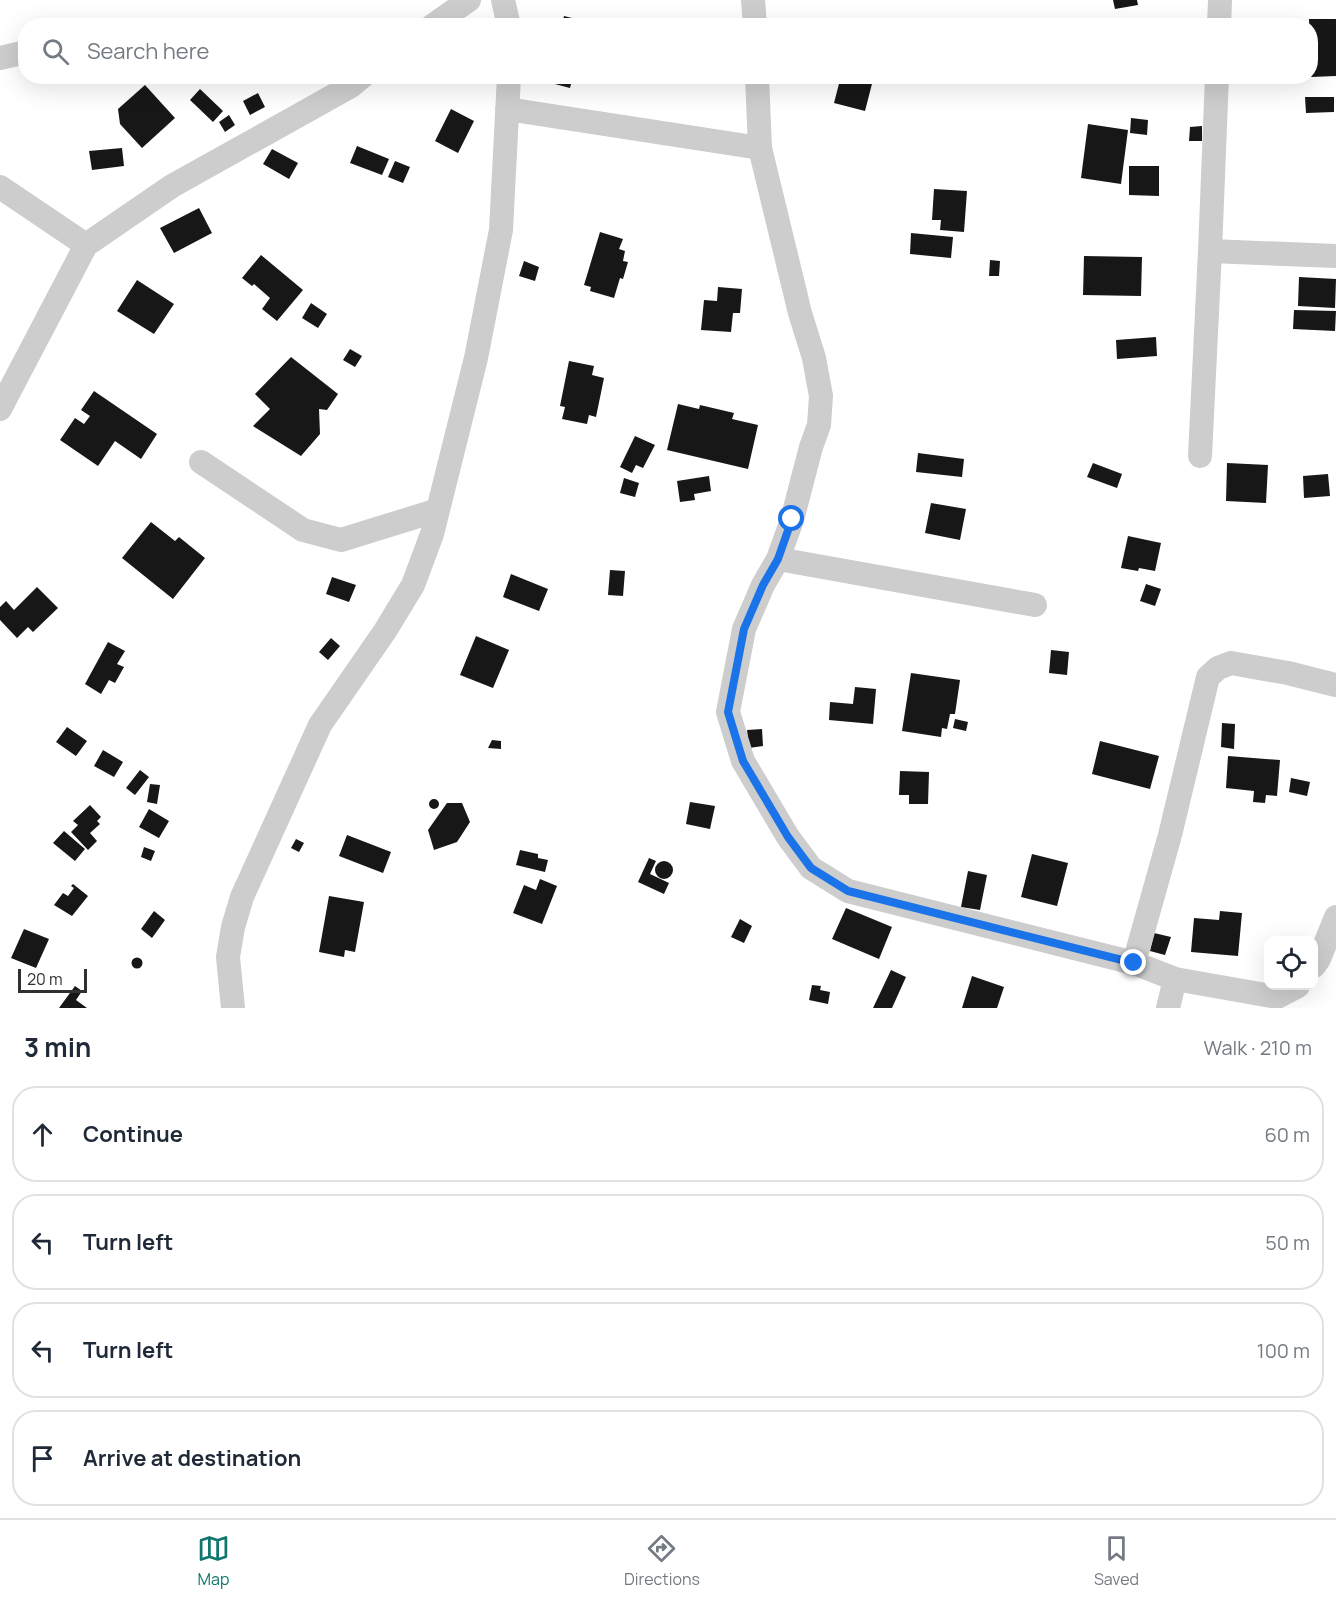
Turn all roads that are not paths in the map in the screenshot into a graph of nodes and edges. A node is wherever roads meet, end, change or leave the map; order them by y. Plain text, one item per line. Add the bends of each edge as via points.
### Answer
1 (469, 0) edge
2 (503, 0) edge
3 (753, 0) edge
4 (1220, 0) edge
5 (443, 18) edge
6 (507, 18) edge
7 (754, 18) edge
8 (1219, 18) edge
9 (18, 54) edge
10 (0, 58) edge
11 (352, 84) edge
12 (509, 84) edge
13 (757, 84) edge
14 (1217, 84) edge
15 (507, 109) junction
16 (760, 148) junction
17 (0, 187) edge
18 (86, 245) junction
19 (1210, 251) junction
20 (1336, 256) edge
21 (0, 408) edge
22 (1200, 456) dead end
23 (201, 462) dead end
24 (438, 510) junction
25 (778, 559) junction
26 (1035, 606) dead end
27 (1336, 685) edge
28 (1336, 917) edge
29 (1318, 960) edge
30 (1134, 963) junction
31 (1175, 979) junction
32 (1291, 990) edge
33 (233, 1008) edge
34 (1168, 1008) edge

1 - 5 street
2 - 6 street
3 - 7 street
4 - 8 street
9 - 10 street
11 - 18 street via 172,186
12 - 15 street
13 - 16 street
14 - 19 street
15 - 16 street
15 - 24 street via 501,230 476,358
16 - 25 street via 821,396 819,425
17 - 18 street
18 - 21 street
19 - 20 street
19 - 22 street
23 - 24 street via 303,530 341,540
24 - 33 street via 413,585 320,725 242,897 228,957
25 - 26 street
25 - 30 street via 744,629 728,712 743,761 811,868 848,891
27 - 30 street via 1231,663 1208,677
28 - 29 street
30 - 31 street
31 - 32 street via 1277,997
31 - 34 street

